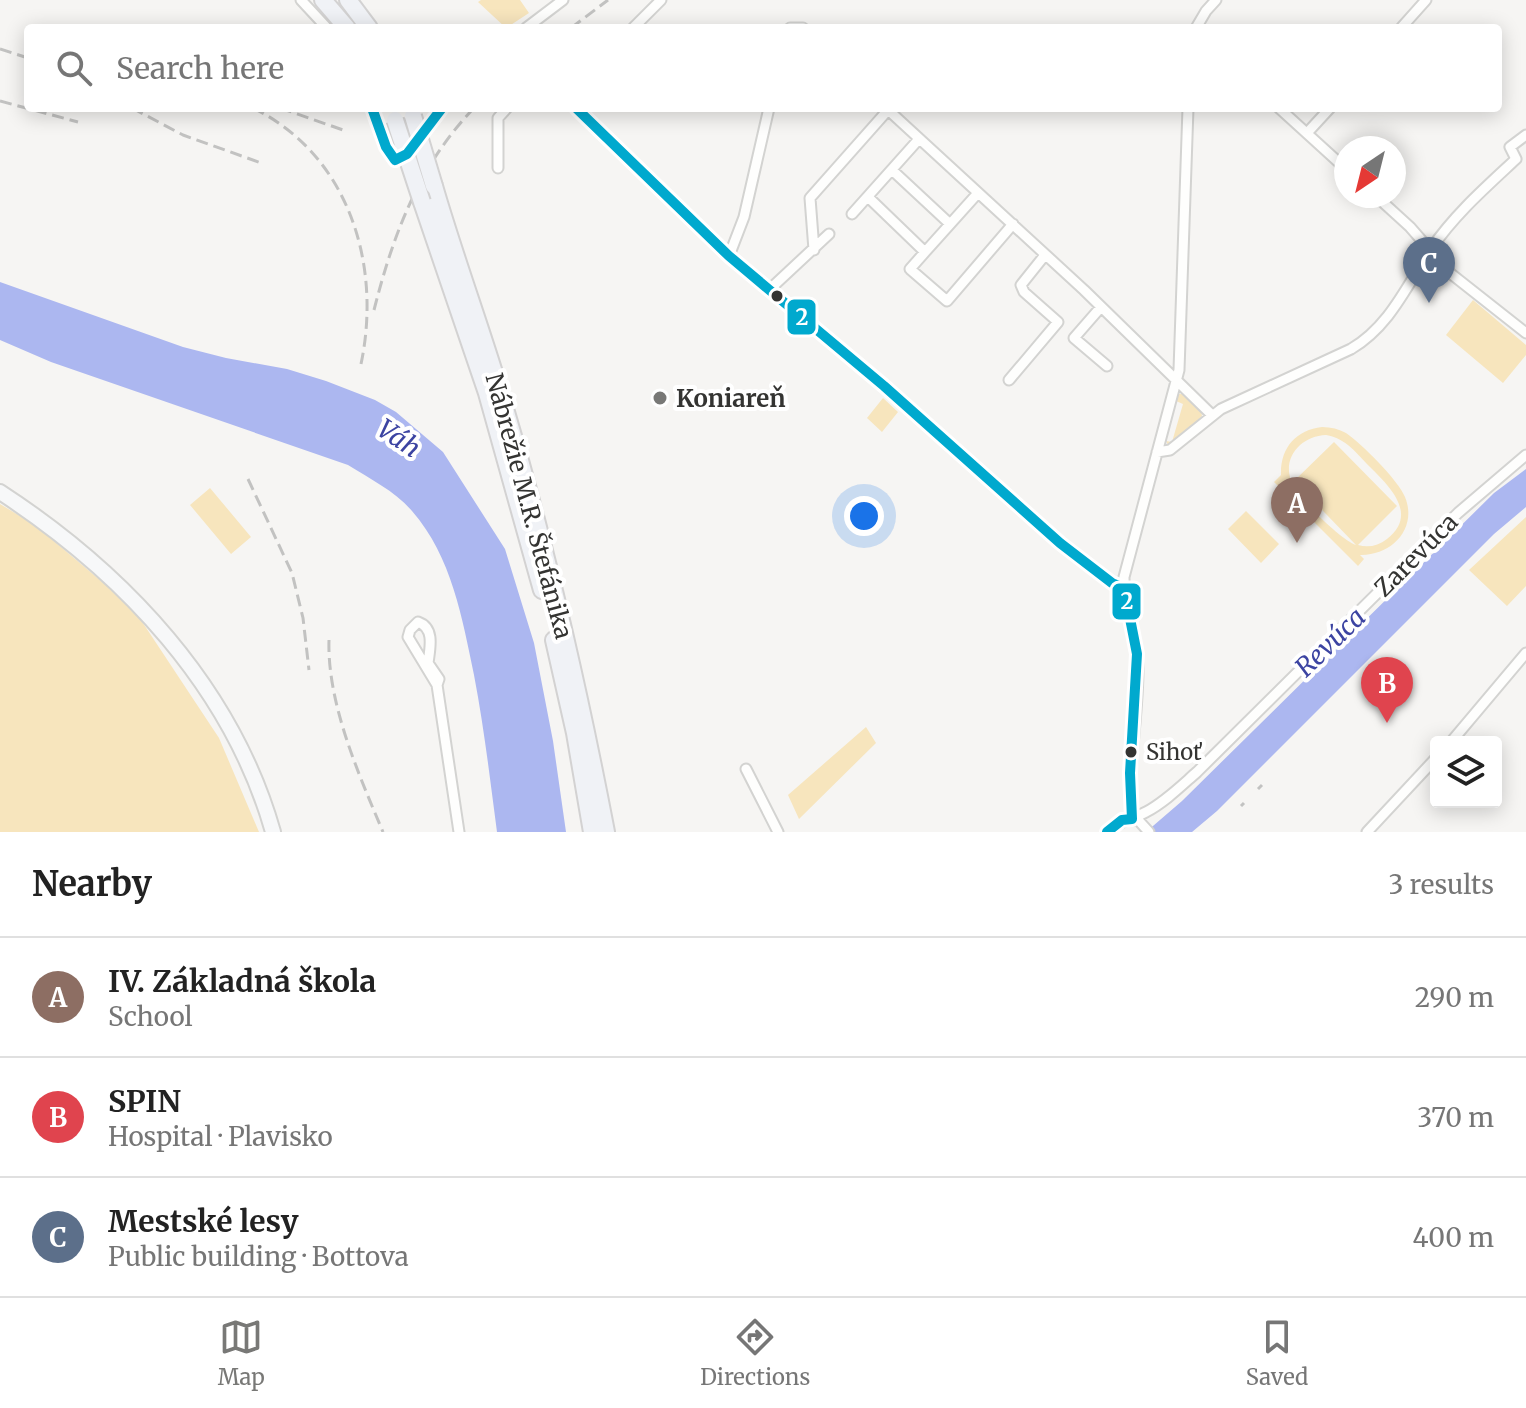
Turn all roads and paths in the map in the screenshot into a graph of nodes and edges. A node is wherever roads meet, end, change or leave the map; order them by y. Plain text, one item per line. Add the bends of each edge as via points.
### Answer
1 (301, 0) edge
2 (323, 0) edge
3 (348, 0) edge
4 (563, 0) edge
5 (661, 0) edge
6 (1216, 0) edge
7 (1426, 0) edge
8 (323, 24) edge
9 (344, 24) edge
10 (366, 24) edge
11 (531, 24) edge
12 (637, 24) edge
13 (1198, 24) edge
14 (1405, 24) edge
15 (373, 112) edge
16 (411, 112) edge
17 (439, 112) edge
18 (503, 112) edge
19 (580, 112) edge
20 (768, 112) edge
21 (884, 112) edge
22 (890, 112) edge
23 (1188, 112) edge
24 (1283, 112) edge
25 (1326, 112) edge
26 (392, 114) edge
27 (1307, 133) junction
28 (1526, 135) edge
29 (919, 139) junction
30 (1334, 158) edge
31 (498, 168) dead end
32 (892, 170) junction
33 (978, 193) junction
34 (868, 197) junction
35 (1389, 208) edge
36 (852, 214) dead end
37 (950, 224) junction
38 (1013, 224) junction
39 (829, 234) dead end
40 (814, 250) junction
41 (1430, 251) junction
42 (925, 252) junction
43 (1045, 255) junction
44 (729, 256) junction
45 (769, 290) junction
46 (1101, 307) junction
47 (1526, 333) edge
48 (1107, 366) dead end
49 (1009, 380) dead end
50 (1177, 380) junction
51 (1212, 415) junction
52 (1157, 452) junction
53 (1526, 455) edge
54 (0, 492) edge
55 (1124, 588) junction
56 (1526, 653) edge
57 (437, 685) junction
58 (1456, 736) edge
59 (1430, 764) edge
60 (746, 769) dead end
61 (1132, 819) junction
62 (1148, 831) edge
63 (273, 832) edge
64 (459, 832) edge
65 (592, 832) edge
66 (606, 832) edge
67 (778, 832) edge
68 (1107, 832) edge
69 (1367, 832) edge

1 - 8 street
2 - 9 main road
3 - 10 main road
4 - 11 street
5 - 12 street
6 - 13 street
7 - 14 street
15 - 17 street via 395,160 407,154
16 - 66 main road, Nábrežie M.R. Štefánika, bridge via 542,544
18 - 31 street via 498,118
19 - 44 street
20 - 44 street via 744,217
21 - 40 street via 810,198
22 - 29 street
23 - 50 street
24 - 27 street
25 - 27 street
26 - 65 main road, Nábrežie M.R. Štefánika, bridge via 487,393 530,546 575,733
27 - 30 street
28 - 41 street via 1510,147 1516,159 1465,207
29 - 32 street
29 - 33 street
32 - 34 street
32 - 37 street
33 - 37 street
33 - 38 street
34 - 36 street
34 - 42 street
35 - 41 street
37 - 42 street
38 - 42 street via 947,301 910,269
38 - 43 street
39 - 40 street
40 - 45 street
41 - 47 street
41 - 51 street via 1368,338
43 - 46 street
43 - 49 street via 1021,285 1058,322
44 - 45 street
45 - 55 street via 1060,543
46 - 48 street via 1074,338
46 - 50 street
50 - 51 street
50 - 52 street
51 - 52 street via 1170,450
52 - 55 street
53 - 61 street, Zarevúca via 1458,513 1197,772
54 - 63 street via 121,585 180,653 226,722
55 - 61 street via 1137,654
56 - 58 street
57 - 57 street via 408,637 418,622 429,630 428,663 439,679
57 - 64 street
59 - 69 street
60 - 67 street
61 - 62 street
61 - 68 street, Zarevúca

